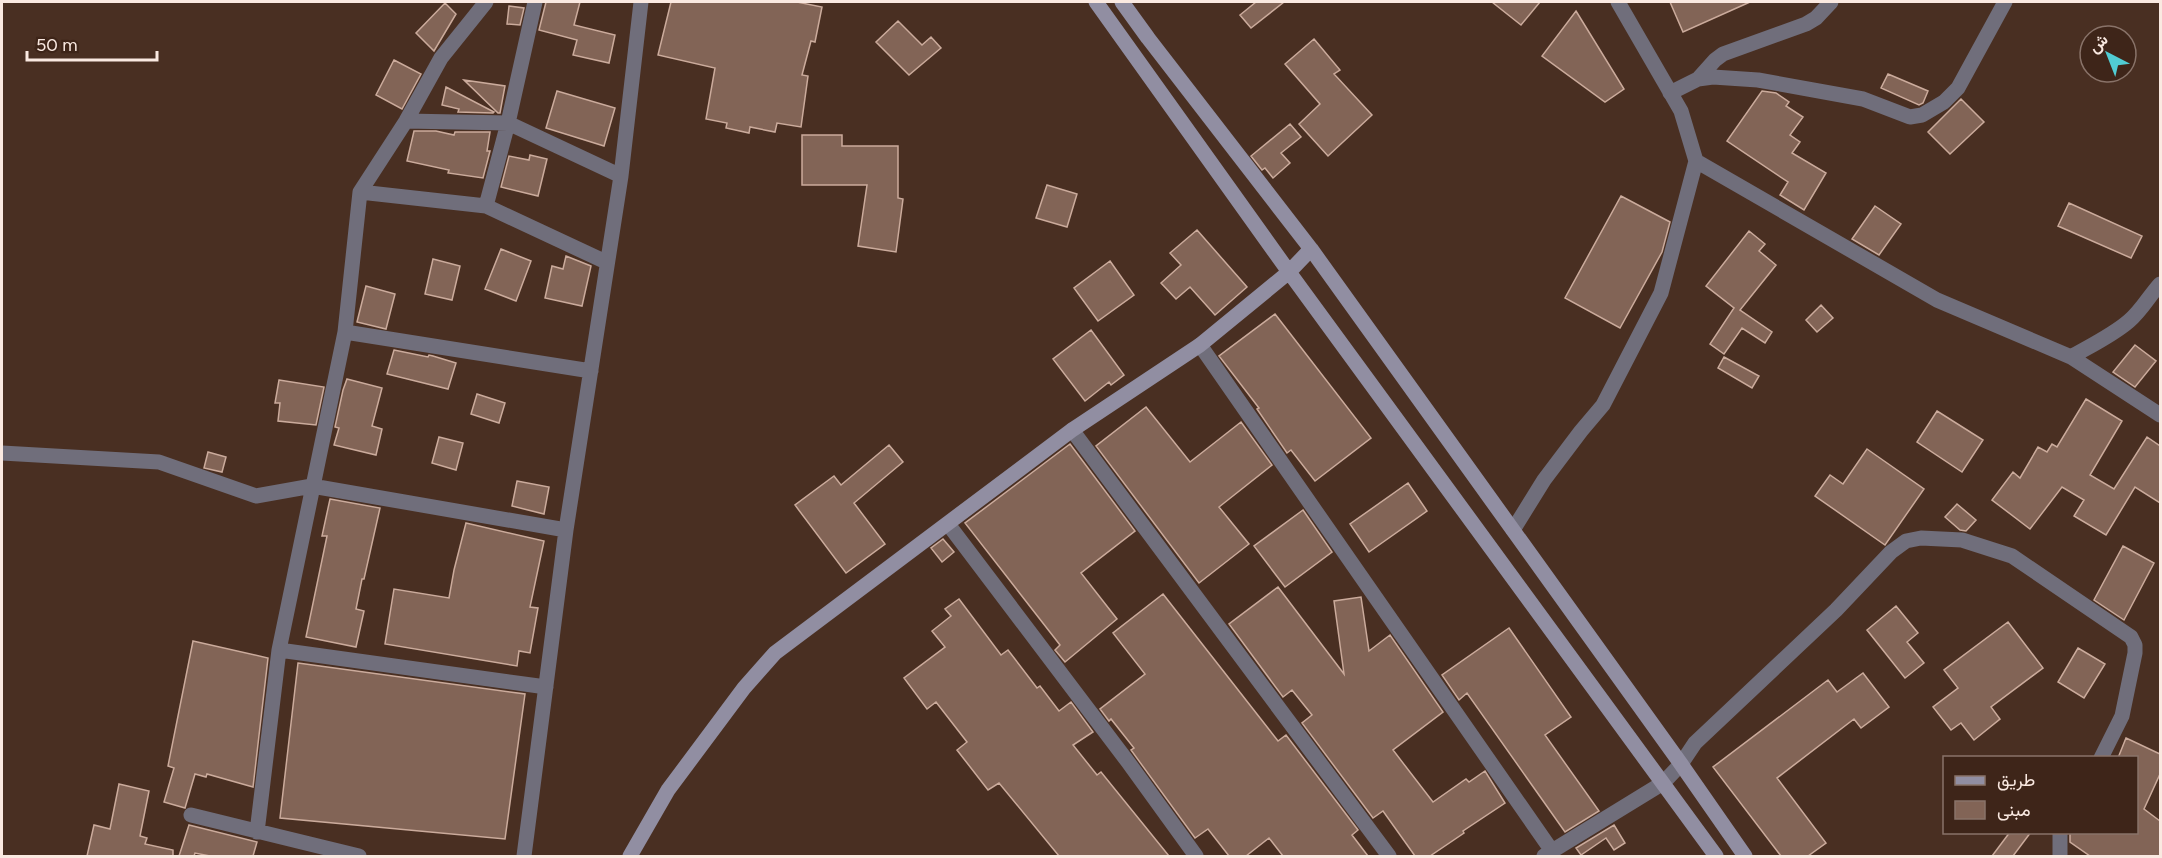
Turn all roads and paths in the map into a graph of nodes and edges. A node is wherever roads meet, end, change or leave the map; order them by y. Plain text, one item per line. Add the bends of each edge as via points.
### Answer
1 (486, 2) edge
2 (535, 2) edge
3 (641, 2) edge
4 (1096, 2) edge
5 (1122, 2) edge
6 (1618, 2) edge
7 (1831, 2) edge
8 (2005, 2) edge
9 (1148, 38) junction
10 (1132, 52) junction
11 (1698, 79) junction
12 (1670, 93) junction
13 (406, 121) junction
14 (508, 123) junction
15 (1696, 162) junction
16 (621, 176) junction
17 (360, 192) junction
18 (486, 207) junction
19 (1311, 249) junction
20 (606, 262) junction
21 (1289, 272) junction
22 (2158, 291) edge
23 (345, 332) junction
24 (1200, 345) junction
25 (2072, 357) junction
26 (591, 371) junction
27 (2160, 415) edge
28 (1072, 430) junction
29 (2, 453) edge
30 (312, 486) junction
31 (948, 524) junction
32 (566, 530) junction
33 (1513, 530) junction
34 (1493, 550) junction
35 (279, 650) junction
36 (546, 687) junction
37 (2102, 756) edge
38 (1681, 764) junction
39 (1663, 783) junction
40 (191, 815) dead end
41 (257, 832) junction
42 (2060, 834) edge
43 (1548, 854) edge
44 (359, 856) edge
45 (524, 856) edge
46 (630, 856) edge
47 (1196, 856) edge
48 (1389, 856) edge
49 (1716, 856) edge
50 (1745, 856) edge
51 (2060, 856) edge

1 - 13 street via 441,58
2 - 14 street
3 - 16 street
4 - 10 main road
5 - 9 main road
6 - 12 street
7 - 11 street via 1806,24 1723,54
8 - 11 street via 1958,88 1922,115 1911,117 1863,99 1758,80
9 - 10 main road
9 - 19 main road
10 - 21 main road
11 - 12 street
12 - 15 street via 1681,111
13 - 14 street
13 - 17 street
14 - 16 street
14 - 18 street
15 - 25 street via 1937,300
15 - 33 street via 1661,293 1603,405 1544,480
16 - 20 street
17 - 18 street
17 - 23 street
18 - 20 street
19 - 21 main road
19 - 33 main road
20 - 26 street
21 - 24 main road
21 - 34 main road
22 - 25 street via 2128,322
23 - 26 street
23 - 30 street
24 - 28 main road
24 - 43 street
25 - 27 street
26 - 32 street
28 - 31 main road
28 - 48 street
29 - 30 street via 159,462 256,496
30 - 32 street
30 - 35 street
31 - 46 main road via 775,653 668,790
31 - 47 street
32 - 36 street
33 - 34 main road
33 - 38 main road
34 - 39 main road
35 - 36 street
35 - 41 street
36 - 45 street
37 - 38 street via 2122,716 2135,653 2131,637 2012,556 1962,540 1921,538 1906,541 1891,552 1836,610 1695,743
38 - 39 street
38 - 50 main road
39 - 43 street
39 - 49 main road
40 - 41 street
41 - 44 street
42 - 51 street

